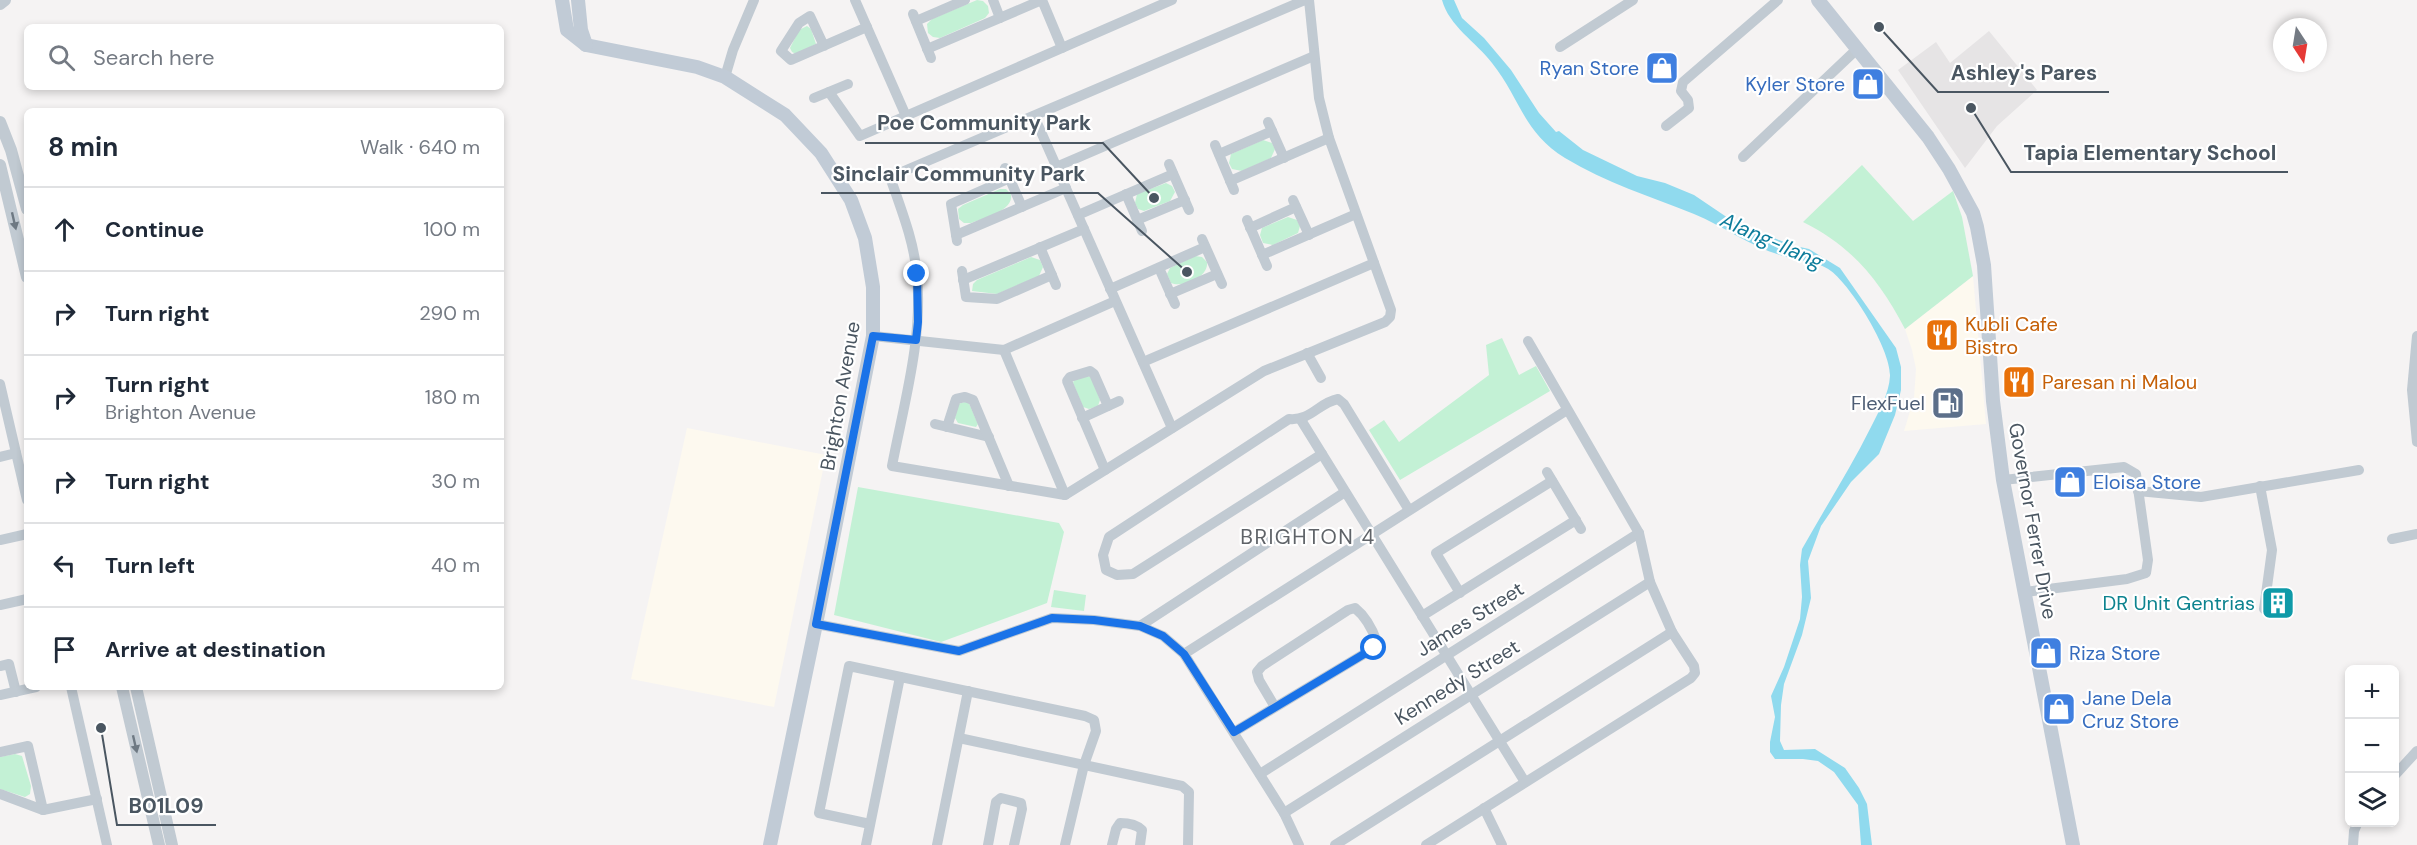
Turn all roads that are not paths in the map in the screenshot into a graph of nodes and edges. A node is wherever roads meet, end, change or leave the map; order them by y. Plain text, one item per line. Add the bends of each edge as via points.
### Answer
1 (5, 0) edge
2 (562, 0) edge
3 (578, 0) edge
4 (754, 0) edge
5 (855, 0) edge
6 (965, 0) edge
7 (993, 0) edge
8 (1042, 0) edge
9 (1172, 0) edge
10 (1307, 0) edge
11 (1633, 0) edge
12 (1778, 0) edge
13 (1818, 0) edge
14 (0, 4) edge
15 (1000, 18) junction
16 (867, 27) junction
17 (585, 45) junction
18 (824, 46) dead end
19 (1560, 47) dead end
20 (1062, 48) junction
21 (1856, 50) junction
22 (1314, 56) junction
23 (725, 77) junction
24 (848, 84) dead end
25 (829, 92) junction
26 (814, 98) dead end
27 (906, 116) junction
28 (1034, 116) junction
29 (0, 122) edge
30 (1666, 126) dead end
31 (1329, 138) junction
32 (1743, 157) dead end
33 (1284, 158) junction
34 (0, 165) edge
35 (1056, 167) junction
36 (1066, 188) junction
37 (1126, 194) junction
38 (24, 198) edge
39 (1022, 207) junction
40 (1356, 214) junction
41 (1078, 215) junction
42 (1084, 229) junction
43 (1308, 235) junction
44 (1040, 247) junction
45 (1262, 255) junction
46 (1374, 263) junction
47 (24, 265) edge
48 (1267, 266) dead end
49 (1159, 267) junction
50 (1110, 289) junction
51 (1116, 301) junction
52 (873, 336) junction
53 (2417, 336) edge
54 (916, 340) junction
55 (1528, 341) dead end
56 (1004, 350) junction
57 (1307, 352) junction
58 (1143, 362) junction
59 (1322, 378) dead end
60 (0, 384) edge
61 (1567, 410) junction
62 (1082, 418) junction
63 (1301, 420) junction
64 (935, 424) dead end
65 (947, 427) junction
66 (1172, 428) junction
67 (989, 437) junction
68 (2417, 442) edge
69 (16, 453) junction
70 (1322, 454) junction
71 (0, 457) edge
72 (1105, 470) junction
73 (2359, 470) dead end
74 (2003, 480) junction
75 (1009, 486) junction
76 (2260, 486) junction
77 (24, 487) edge
78 (2138, 490) junction
79 (1346, 492) junction
80 (1065, 495) junction
81 (1409, 510) junction
82 (1639, 532) junction
83 (1372, 534) junction
84 (2417, 534) edge
85 (24, 535) edge
86 (2392, 539) dead end
87 (0, 540) edge
88 (1650, 582) junction
89 (1460, 592) junction
90 (2025, 592) junction
91 (24, 600) edge
92 (0, 605) edge
93 (2264, 609) dead end
94 (1422, 616) junction
95 (816, 624) junction
96 (1140, 626) junction
97 (1672, 632) junction
98 (1184, 654) junction
99 (1446, 655) junction
100 (0, 666) edge
101 (900, 677) junction
102 (24, 690) edge
103 (72, 690) edge
104 (123, 690) edge
105 (137, 690) edge
106 (968, 691) junction
107 (16, 692) junction
108 (0, 695) edge
109 (1471, 695) junction
110 (1275, 707) junction
111 (1234, 732) junction
112 (959, 738) junction
113 (1499, 741) junction
114 (0, 752) edge
115 (2417, 752) edge
116 (1084, 765) junction
117 (2397, 773) edge
118 (1260, 774) junction
119 (1525, 782) junction
120 (0, 794) edge
121 (97, 798) junction
122 (1484, 808) junction
123 (43, 810) junction
124 (1284, 813) junction
125 (870, 824) junction
126 (2356, 827) edge
127 (1444, 834) junction
128 (107, 845) edge
129 (159, 845) edge
130 (172, 845) edge
131 (770, 845) edge
132 (866, 845) edge
133 (937, 845) edge
134 (988, 845) edge
135 (1014, 845) edge
136 (1065, 845) edge
137 (1112, 845) edge
138 (1140, 845) edge
139 (1188, 845) edge
140 (1299, 845) edge
141 (1335, 845) edge
142 (1426, 845) edge
143 (1449, 845) edge
144 (1502, 845) edge
145 (2073, 845) edge
146 (2354, 845) edge

1 - 14 street
2 - 17 main road via 567,30
3 - 17 main road
4 - 23 street
5 - 16 street
6 - 15 street via 914,18 929,54
7 - 15 street
8 - 15 street
8 - 20 street
9 - 20 street
10 - 22 street
10 - 28 street
11 - 19 street
12 - 30 street via 1683,82 1681,91 1689,108
13 - 21 main road, Governor Ferrer Drive
16 - 18 street
16 - 27 street
17 - 23 main road, Brighton Avenue via 697,67
20 - 27 street
21 - 32 street
21 - 74 main road, Governor Ferrer Drive via 1928,137 1972,213 1984,265 1993,401
22 - 31 street
22 - 35 street
23 - 52 main road, Brighton Avenue via 785,115 821,153 851,200 865,238 873,287
24 - 25 street
25 - 26 street
25 - 27 street via 860,135
28 - 35 street
28 - 54 street via 890,177 910,235 917,274
29 - 38 street
31 - 33 street
31 - 40 street
33 - 33 street via 1270,126 1216,150 1232,186
34 -> 47 street
35 - 36 street
36 - 39 street
36 - 41 street
37 - 37 street via 1140,225 1187,205 1171,169
37 - 41 street
39 - 39 street via 1007,173 951,204 957,239
40 - 43 street
40 - 46 street
41 - 42 street
42 - 44 street
42 - 50 street
43 - 45 street
43 - 45 street via 1295,203 1248,224
44 - 44 street via 1054,280 997,299 966,297 963,275
45 - 48 street
46 - 57 street via 1390,317
46 - 58 street
49 - 49 street via 1173,299 1220,279 1204,243
49 - 50 street
50 - 51 street
51 - 56 street
51 - 58 street
52 - 54 street
52 - 95 main road, Brighton Avenue
53 - 68 street via 2412,390
54 - 56 street
54 - 75 street via 892,466
55 - 61 street
56 - 80 street
57 - 59 street
57 - 66 street via 1264,371
58 - 66 street
60 - 69 street
61 - 81 street
61 - 82 street
62 - 62 street via 1067,381 1090,370 1114,403
62 - 72 street
63 - 70 street
63 - 70 street via 1289,419 1109,537 1103,555 1106,570 1117,575 1133,574
63 - 81 street via 1338,399
64 - 65 street
65 - 67 street
65 - 67 street via 956,399 965,397 972,400
66 - 72 street
67 - 75 street
69 - 71 street
69 - 77 street
70 - 79 street
72 - 80 street
73 - 76 street
74 - 78 street via 2124,467 2136,474
74 - 90 main road, Governor Ferrer Drive
75 - 80 street
76 - 78 street via 2201,497
76 - 93 street via 2272,549
78 - 90 street via 2148,560 2146,573
79 - 83 street
79 - 96 street
81 - 83 street
82 - 88 street
82 - 99 street, James Street
83 - 94 street
83 - 98 street
84 - 86 street
85 - 87 street
88 - 97 street
88 - 109 street, Kennedy Street
89 - 89 street via 1578,525 1549,477 1436,553
89 - 94 street
90 - 145 main road, Governor Ferrer Drive
91 - 92 street
94 - 99 street
95 - 96 street via 959,651 1052,618
95 - 131 main road, Brighton Avenue
96 - 98 street via 1163,636
97 - 113 street
97 - 119 street via 1694,666 1691,678
98 - 111 street
99 - 109 street
99 - 118 street, James Street
100 - 107 street via 9,664
101 - 106 street
101 - 125 street
101 - 125 street via 849,666 819,813
102 - 107 street
103 - 121 street
104 -> 129 street
105 - 130 street
106 - 112 street
106 - 116 street via 1094,720 1095,731
107 - 108 street
109 - 113 street
109 - 124 street, Kennedy Street
110 - 110 street via 1374,648 1375,636 1360,612 1355,608 1348,610 1262,666 1257,672 1259,680
110 - 111 street
111 - 118 street
112 - 116 street
112 - 133 street
113 - 119 street
113 - 141 street
114 - 123 street via 28,746
115 - 117 street
116 - 136 street
116 - 139 street via 1182,786 1189,792 1190,800
118 - 124 street
119 - 122 street
120 - 123 street
121 - 123 street
121 - 128 street
122 - 127 street
122 - 144 street
124 - 140 street
125 - 132 street
126 - 146 street
127 - 142 street
127 - 143 street
134 - 135 street via 996,802 1001,798 1021,803
137 - 138 street via 1120,823 1142,830

